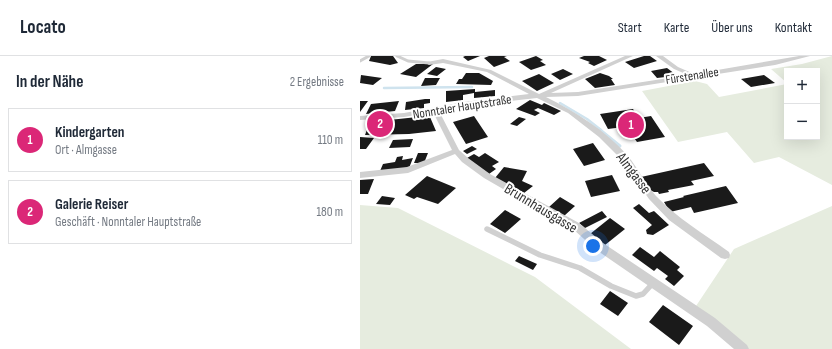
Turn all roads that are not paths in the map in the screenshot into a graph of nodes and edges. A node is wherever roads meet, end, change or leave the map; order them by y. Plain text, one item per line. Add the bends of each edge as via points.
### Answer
1 (369, 56) edge
2 (397, 56) edge
3 (630, 56) edge
4 (659, 56) edge
5 (807, 56) edge
6 (360, 61) edge
7 (429, 63) joint
8 (696, 74) junction
9 (566, 84) junction
10 (578, 94) junction
11 (540, 96) junction
12 (435, 109) junction
13 (360, 118) edge
14 (456, 151) junction
15 (360, 175) edge
16 (487, 229) dead end
17 (725, 255) dead end
18 (654, 282) junction
19 (743, 349) edge

1 - 6 lane
2 - 7 lane via 401,59
3 - 9 street
4 - 8 street via 676,68
5 - 8 street, Fürstenallee
7 - 11 street, Almgasse via 443,61 489,71
8 - 10 street, Fürstenallee
9 - 10 street
9 - 11 street
10 - 11 street, Fürstenallee
11 - 12 street, Nonntaler Hauptstraße
11 - 17 street, Almgasse via 570,112 602,135 625,158 648,192 667,212
12 - 13 street, Nonntaler Hauptstraße via 404,115
12 - 14 street, Brunnhausgasse
14 - 15 street via 408,170
14 - 18 street, Brunnhausgasse via 487,176 576,226 599,246
16 - 18 lane via 540,255 580,268 610,286 636,296 643,294
18 - 19 street, Brunnhausgasse via 711,322

